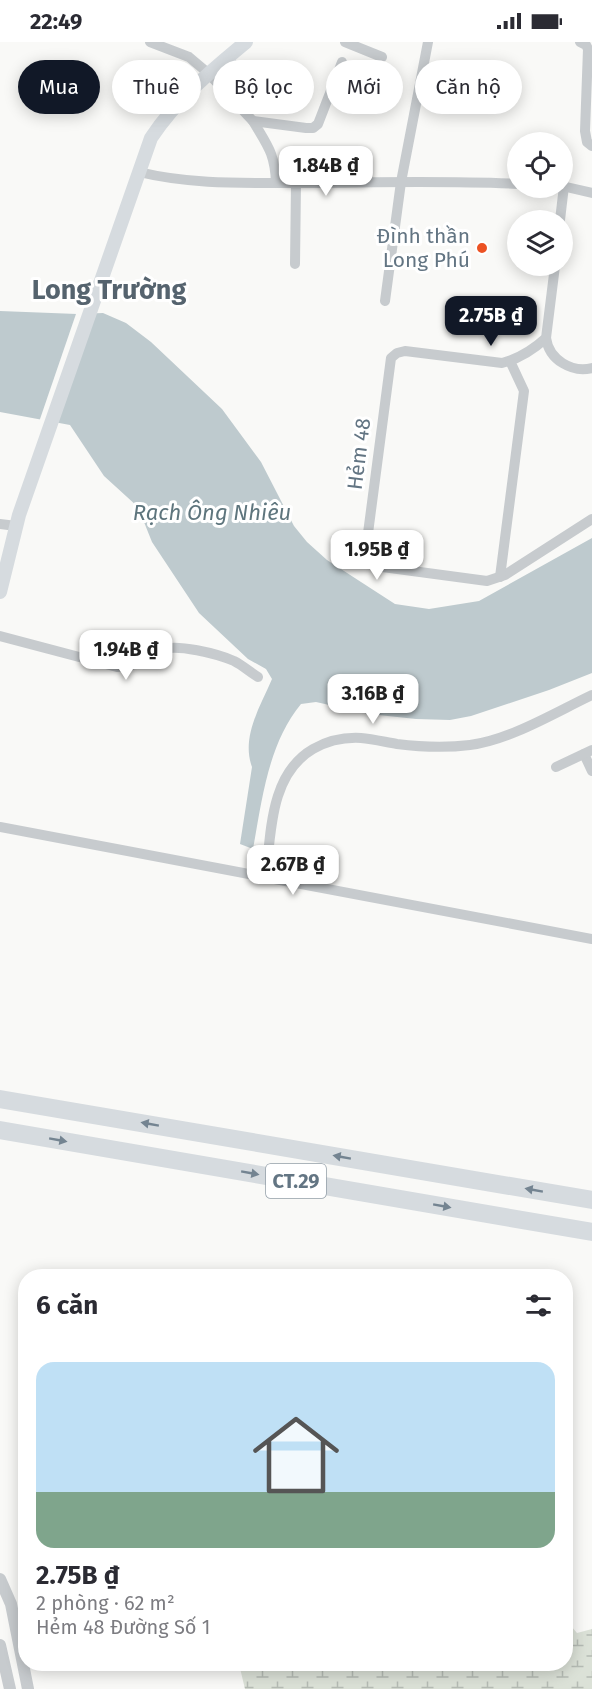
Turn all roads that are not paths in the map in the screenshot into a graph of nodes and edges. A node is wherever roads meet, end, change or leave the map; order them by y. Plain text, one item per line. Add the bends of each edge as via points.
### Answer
1 (150, 42) edge
2 (246, 42) edge
3 (345, 42) edge
4 (428, 42) edge
5 (580, 42) edge
6 (382, 57) dead end
7 (227, 58) joint
8 (208, 73) junction
9 (326, 103) edge
10 (253, 121) junction
11 (592, 146) edge
12 (139, 172) junction
13 (401, 182) junction
14 (276, 183) junction
15 (296, 183) junction
16 (507, 183) edge
17 (573, 188) edge
18 (592, 193) edge
19 (295, 264) dead end
20 (554, 276) edge
21 (385, 301) dead end
22 (546, 338) junction
23 (510, 361) junction
24 (592, 368) edge
25 (592, 519) edge
26 (0, 524) edge
27 (16, 526) junction
28 (500, 577) junction
29 (0, 592) edge
30 (0, 636) edge
31 (258, 677) dead end
32 (592, 694) edge
33 (588, 752) edge
34 (556, 767) dead end
35 (592, 771) edge
36 (0, 826) edge
37 (266, 876) junction
38 (592, 939) edge
39 (0, 1099) edge
40 (0, 1130) edge
41 (592, 1200) edge
42 (592, 1232) edge
43 (0, 1578) edge
44 (18, 1642) edge
45 (0, 1645) edge
46 (24, 1671) edge
47 (6, 1687) edge
48 (28, 1689) edge

1 - 8 street via 189,57
2 - 7 main road
3 - 6 street
4 - 13 street
5 - 11 street via 588,49 585,131
7 - 8 main road
8 - 10 street
8 - 12 main road via 157,129
9 - 10 street via 313,128
10 - 14 street via 276,163
12 - 14 street via 203,182
12 - 27 main road
13 - 15 street
13 - 16 street
13 - 21 street
14 - 15 street
15 - 19 street
17 - 18 street
20 - 22 street
22 - 23 street
22 - 24 street via 550,352 563,364
23 - 28 street via 522,384 523,399
23 - 28 street, Hẻm 48 via 405,351 391,358 365,556 375,566 487,581
25 - 28 street, Hẻm 48
26 - 27 street
27 - 29 main road
30 - 31 street via 117,667 135,664 172,647 233,661
32 - 37 street via 522,729 471,745 422,746 362,738 326,742 297,760 279,789
33 - 34 street
33 - 35 street
36 - 37 street
37 - 38 street
41 -> 39 highway, CT.29
40 -> 42 highway, CT.29
43 - 44 street
45 - 47 street
46 - 48 street

